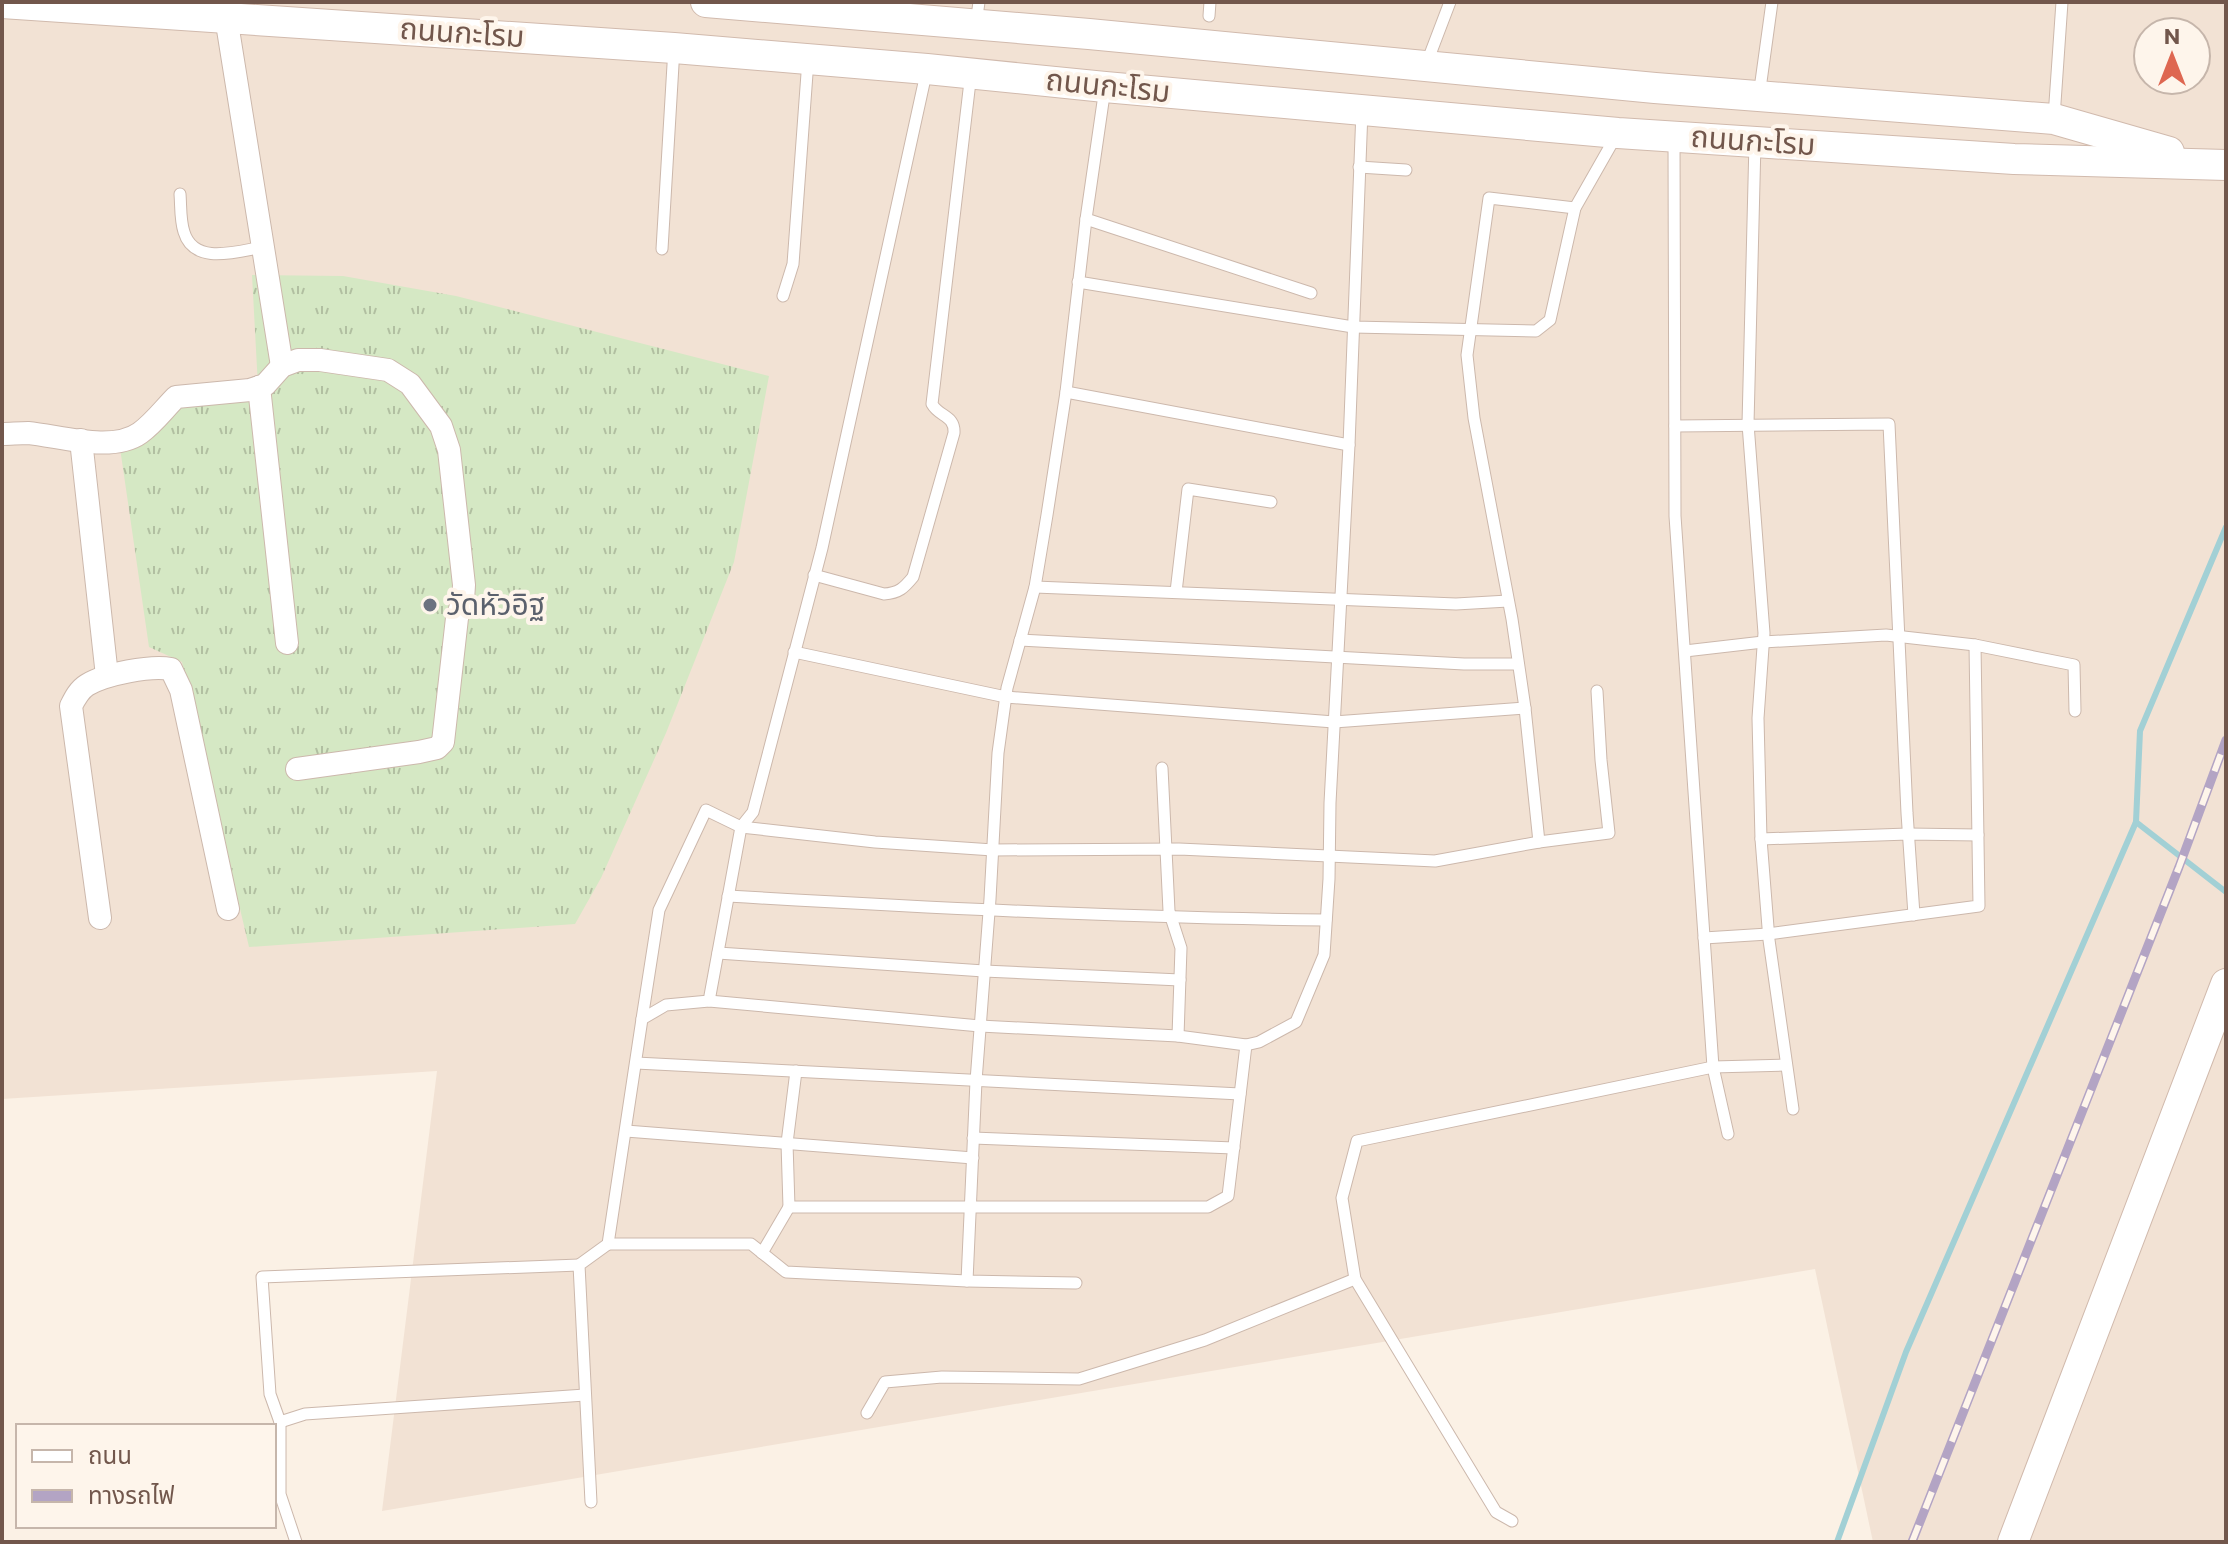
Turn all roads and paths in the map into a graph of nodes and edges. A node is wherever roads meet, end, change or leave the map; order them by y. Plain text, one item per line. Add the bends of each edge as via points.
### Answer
1 (706, 2) edge
2 (1210, 2) edge
3 (1450, 2) edge
4 (1772, 2) edge
5 (2062, 2) edge
6 (2, 3) edge
7 (977, 13) edge
8 (1209, 16) dead end
9 (226, 17) junction
10 (674, 48) junction
11 (808, 59) junction
12 (1425, 67) junction
13 (927, 69) junction
14 (972, 73) junction
15 (1105, 87) junction
16 (1759, 97) junction
17 (1362, 110) junction
18 (2054, 119) junction
19 (1618, 133) junction
20 (1674, 136) junction
21 (1755, 141) junction
22 (2220, 164) edge
23 (1359, 167) junction
24 (1406, 170) dead end
25 (180, 194) dead end
26 (1575, 208) junction
27 (1086, 219) junction
28 (263, 247) junction
29 (662, 249) dead end
30 (1078, 282) junction
31 (1311, 293) dead end
32 (783, 296) dead end
33 (1353, 327) junction
34 (1469, 330) junction
35 (282, 366) junction
36 (259, 387) junction
37 (1066, 392) junction
38 (1748, 424) junction
39 (1675, 426) junction
40 (2, 434) edge
41 (81, 440) junction
42 (1349, 445) junction
43 (1271, 502) dead end
44 (814, 575) junction
45 (1035, 587) junction
46 (1176, 592) junction
47 (1341, 599) junction
48 (1508, 601) junction
49 (1899, 637) junction
50 (1020, 640) junction
51 (1763, 642) junction
52 (287, 643) dead end
53 (1975, 645) junction
54 (1685, 651) junction
55 (794, 652) junction
56 (1338, 658) junction
57 (1518, 664) junction
58 (107, 676) junction
59 (1597, 691) dead end
60 (1006, 697) junction
61 (1525, 708) junction
62 (2075, 711) dead end
63 (1334, 722) junction
64 (1162, 768) dead end
65 (297, 769) dead end
66 (741, 827) junction
67 (1908, 834) junction
68 (1978, 835) junction
69 (1761, 839) junction
70 (1539, 842) junction
71 (1165, 849) junction
72 (993, 850) junction
73 (1329, 857) junction
74 (728, 896) junction
75 (228, 909) dead end
76 (989, 911) junction
77 (1914, 915) junction
78 (100, 918) dead end
79 (1171, 918) junction
80 (1326, 920) junction
81 (1768, 934) junction
82 (1704, 938) junction
83 (718, 953) junction
84 (984, 971) junction
85 (1180, 980) junction
86 (2226, 984) edge
87 (709, 1001) junction
88 (642, 1019) junction
89 (980, 1026) junction
90 (1178, 1036) junction
91 (1246, 1045) junction
92 (636, 1063) junction
93 (1786, 1065) junction
94 (1713, 1067) junction
95 (796, 1071) junction
96 (976, 1081) junction
97 (1240, 1094) junction
98 (1793, 1109) dead end
99 (626, 1131) junction
100 (1728, 1134) dead end
101 (973, 1138) junction
102 (787, 1143) junction
103 (1234, 1148) junction
104 (973, 1158) junction
105 (971, 1206) junction
106 (789, 1207) junction
107 (608, 1244) junction
108 (762, 1253) junction
109 (579, 1265) junction
110 (1355, 1279) junction
111 (967, 1281) junction
112 (1076, 1283) dead end
113 (585, 1395) junction
114 (867, 1413) dead end
115 (280, 1422) junction
116 (591, 1502) dead end
117 (1512, 1521) dead end
118 (296, 1542) edge
119 (2013, 1542) edge

1 - 7 main road, ถนนกะโรม
2 - 8 lane
3 - 12 lane
4 - 16 lane
5 - 18 lane
6 - 9 main road, ถนนกะโรม
7 - 12 main road, ถนนกะโรม
7 - 14 main road
9 - 10 main road, ถนนกะโรม
9 - 28 street
10 - 11 main road, ถนนกะโรม
10 - 29 lane
11 - 13 main road, ถนนกะโรม
11 - 32 lane via 795,255
12 - 16 main road, ถนนกะโรม
13 - 14 main road, ถนนกะโรม
13 - 44 lane
14 - 15 main road, ถนนกะโรม
14 - 44 lane via 932,404 949,417 954,433 913,577 904,588 884,594
15 - 17 main road, ถนนกะโรม
15 - 27 lane
16 - 18 main road, ถนนกะโรม
16 - 21 main road
17 - 19 main road, ถนนกะโรม
17 - 23 lane
18 - 22 main road, ถนนกะโรม
19 - 20 main road, ถนนกะโรม
19 - 26 lane
20 - 21 main road, ถนนกะโรม
20 - 39 lane
21 - 22 main road, ถนนกะโรม via 2014,159
21 - 38 lane
23 - 24 lane
23 - 33 lane
25 - 28 lane via 184,232 201,252
26 - 34 lane via 1550,320 1536,331
26 - 34 lane via 1489,198
27 - 30 lane
27 - 31 lane
28 - 35 street
30 - 33 lane
30 - 37 lane
33 - 34 lane
33 - 42 lane
34 - 48 lane via 1474,418
35 - 36 street
35 - 65 street via 320,360 388,370 410,384 441,426 449,450 464,585 443,742 419,752
36 - 41 street via 176,397 137,436
36 - 52 street
37 - 42 lane
37 - 45 lane
38 - 39 lane
38 - 49 lane via 1889,424
38 - 51 lane
39 - 54 lane
40 - 41 street
41 - 58 street
42 - 47 lane
43 - 46 lane via 1188,489
44 - 55 lane
45 - 46 lane
45 - 50 lane
46 - 47 lane
47 - 48 lane
47 - 56 lane
48 - 57 lane
49 - 51 lane
49 - 53 lane
49 - 67 lane
50 - 56 lane
50 - 60 lane
51 - 54 lane
51 - 69 lane via 1758,718
53 - 62 lane via 2074,665
53 - 68 lane
54 - 82 lane
55 - 60 lane
55 - 66 lane via 753,812
56 - 57 lane
56 - 63 lane
57 - 61 lane
58 - 75 street via 162,667 176,677
58 - 78 street via 85,686 71,706
59 - 70 lane via 1609,833
60 - 63 lane
60 - 72 lane
61 - 63 lane
61 - 70 lane
63 - 73 lane
64 - 71 lane
66 - 72 lane
66 - 74 lane
66 - 88 lane via 706,810 659,910
67 - 68 lane
67 - 69 lane
67 - 77 lane
68 - 77 lane via 1979,906
69 - 81 lane
70 - 73 lane via 1435,861
71 - 72 lane
71 - 73 lane
71 - 79 lane
72 - 76 lane
73 - 80 lane
74 - 76 lane
74 - 83 lane
76 - 79 lane
76 - 84 lane
77 - 81 lane
79 - 80 lane
79 - 85 lane via 1181,948
80 - 91 lane via 1324,955 1296,1022
81 - 82 lane
81 - 93 lane
82 - 94 lane
83 - 84 lane
83 - 87 lane
84 - 85 lane
84 - 89 lane
85 - 90 lane
86 - 119 main road
87 - 88 lane via 666,1005
87 - 89 lane
88 - 92 lane
89 - 90 lane
89 - 96 lane
90 - 91 lane
91 - 97 lane
92 - 95 lane
92 - 99 lane
93 - 94 lane
93 - 98 lane
94 - 100 lane
94 - 110 lane via 1357,1141 1342,1198
95 - 96 lane
95 - 102 lane
96 - 97 lane
96 - 101 lane
97 - 103 lane
99 - 102 lane
99 - 107 lane
101 - 103 lane
101 - 104 lane
102 - 104 lane
102 - 106 lane
103 - 105 lane via 1228,1196 1208,1207
104 - 105 lane
105 - 106 lane
105 - 111 lane
106 - 108 lane
107 - 108 lane via 751,1244
107 - 109 lane
108 - 111 lane via 786,1272
109 - 113 lane
109 - 115 lane via 262,1277 270,1394
110 - 114 lane via 1205,1340 1079,1379 942,1377 885,1382
110 - 117 lane via 1496,1512
111 - 112 lane
113 - 115 lane via 305,1414
113 - 116 lane
115 - 118 lane via 280,1494

